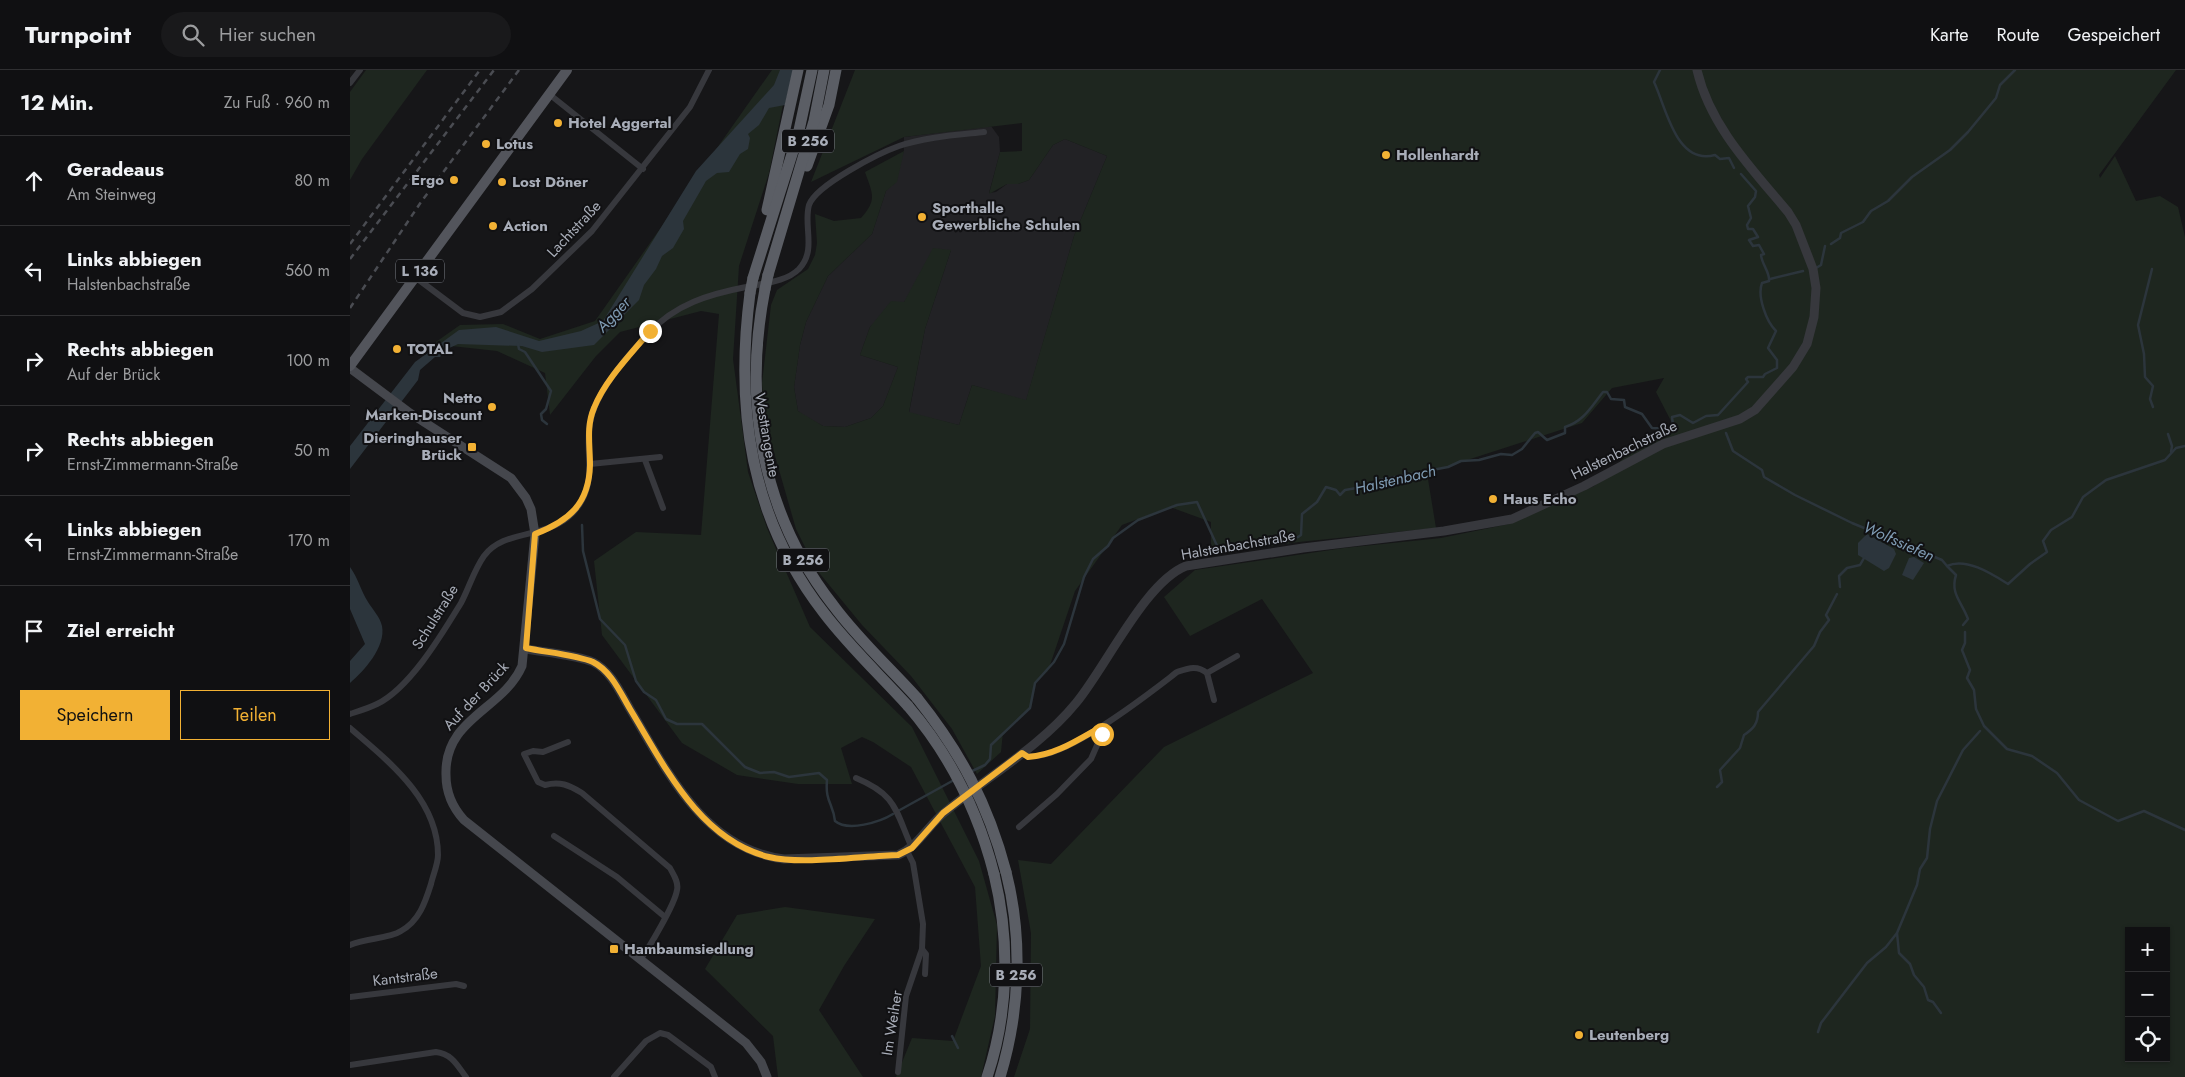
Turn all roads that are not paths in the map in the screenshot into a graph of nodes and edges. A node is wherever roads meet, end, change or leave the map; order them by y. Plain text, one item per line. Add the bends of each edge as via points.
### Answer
1 (360, 70) edge
2 (567, 70) edge
3 (709, 70) edge
4 (798, 70) edge
5 (812, 70) edge
6 (824, 70) edge
7 (836, 70) edge
8 (1697, 70) edge
9 (350, 83) edge
10 (549, 94) junction
11 (984, 132) dead end
12 (643, 168) junction
13 (793, 188) junction
14 (766, 236) junction
15 (415, 277) junction
16 (350, 367) edge
17 (660, 457) dead end
18 (645, 460) junction
19 (590, 464) junction
20 (664, 508) dead end
21 (535, 534) junction
22 (526, 648) junction
23 (1237, 656) dead end
24 (1207, 673) junction
25 (1214, 700) dead end
26 (912, 702) junction
27 (350, 714) edge
28 (350, 728) edge
29 (1099, 728) junction
30 (568, 742) dead end
31 (1022, 753) junction
32 (856, 778) dead end
33 (1019, 827) dead end
34 (554, 836) dead end
35 (909, 850) junction
36 (1000, 873) junction
37 (665, 917) junction
38 (350, 945) edge
39 (922, 949) junction
40 (640, 960) junction
41 (925, 974) dead end
42 (464, 986) dead end
43 (350, 997) edge
44 (350, 1065) edge
45 (898, 1072) dead end
46 (466, 1077) edge
47 (614, 1077) edge
48 (714, 1077) edge
49 (767, 1077) edge
50 (987, 1077) edge
51 (1000, 1077) edge

1 - 9 street
2 - 10 main road, L 136
3 - 12 street, Lachtstraße via 690,106
4 - 14 highway, B 256 via 765,216
5 - 14 highway, Westtangente / B 256 via 798,135
6 - 13 highway, B 256
7 - 13 highway, B 256 via 816,143 803,176
8 - 31 street, Halstenbachstraße via 1706,98 1728,140 1788,212 1813,269 1816,302 1807,344 1793,366 1755,410 1740,419 1663,444 1512,519 1444,531 1294,549 1186,566 1174,571 1155,590 1076,703
10 - 12 street
10 - 15 main road, L 136
11 - 19 street, Schulstraße via 899,146 832,181 818,192 809,206 809,251 798,270 784,279 697,300 667,316 640,343 598,398 590,422
12 - 15 street, Lachtstraße via 592,230 532,289 501,312 480,317 462,313
13 - 26 highway, Westtangente / B 256, bridge via 757,327 756,413 767,470 787,530 801,557 831,603
14 - 26 highway, Westtangente / B 256, bridge via 750,293 743,365 746,422 757,476 790,562 822,612
15 - 16 main road, L 136
16 - 21 main road, Auf der Brück via 410,413 511,478 526,498
17 - 18 street
18 - 19 street
18 - 20 street
19 - 21 street, Schulstraße via 582,501 573,513 562,522
21 - 22 main road, Auf der Brück
21 - 27 street, Schulstraße via 496,544 484,556 461,602 410,678 378,704
22 - 35 street via 592,662 604,670 612,678 676,786 700,813 738,845 784,859 898,855
22 - 40 main road, Auf der Brück via 522,666 513,682 452,741 446,761 448,793 464,820
23 - 24 street
24 - 25 street
24 - 29 street via 1201,668 1190,667 1177,672
26 - 36 highway, B 256, bridge via 947,737 977,789 989,815
28 - 38 street via 400,772 426,808 436,832 438,856 425,903 414,921 400,932
29 - 31 street via 1066,748 1043,756 1028,757
29 - 33 street via 1102,734 1091,759
30 - 37 street via 543,752 524,754 538,782 545,785 556,782 582,793 670,868 678,890
31 - 35 street, Halstenbachstraße via 943,813
32 - 35 street, Im Weiher via 876,786 892,801
34 - 37 street via 617,877
35 - 39 street, Im Weiher via 923,924
36 - 50 highway, B 256 via 1005,972 1000,1020
36 - 51 highway, B 256 via 1015,929 1016,989 1012,1026
37 - 40 street
39 - 41 street, Im Weiher via 926,954
39 - 45 street, Im Weiher via 906,996
40 - 49 main road, Auf der Brück via 746,1043 761,1062
42 - 43 street, Kantstraße via 456,984
44 - 46 street via 436,1052 450,1056
47 - 48 street via 646,1041 660,1033 668,1035 711,1067

